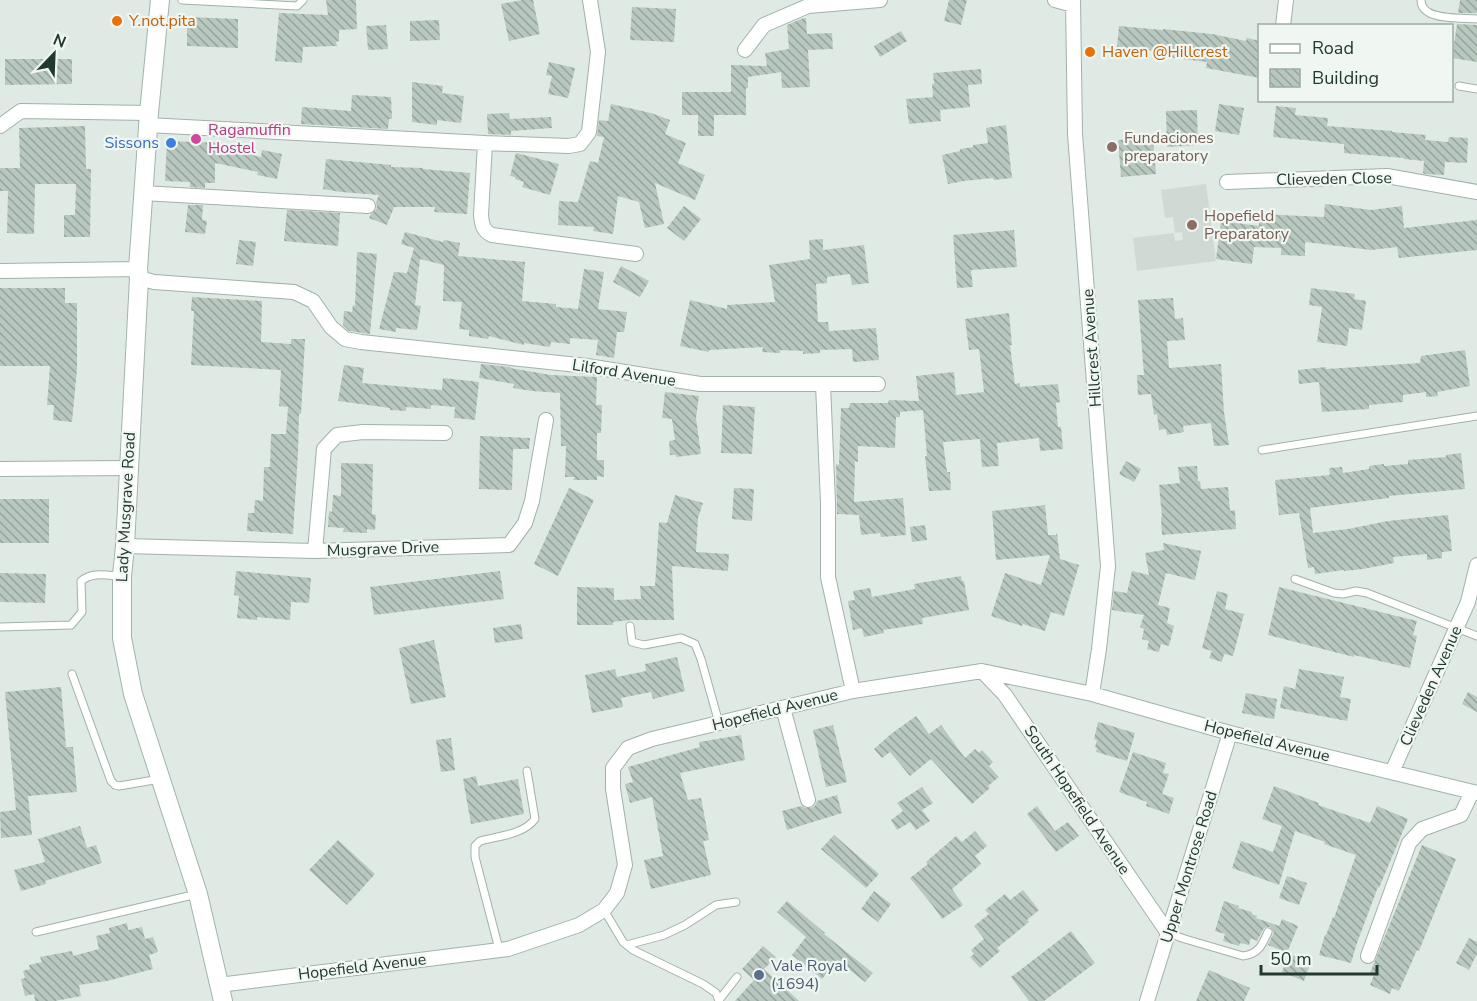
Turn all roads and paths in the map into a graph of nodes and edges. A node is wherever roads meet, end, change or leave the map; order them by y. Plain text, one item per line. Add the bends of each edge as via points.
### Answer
1 (160, 0) edge
2 (182, 0) edge
3 (303, 0) edge
4 (590, 0) edge
5 (880, 0) edge
6 (1055, 0) edge
7 (1286, 0) edge
8 (1420, 0) edge
9 (1073, 2) edge
10 (1477, 20) edge
11 (1283, 24) edge
12 (745, 50) dead end
13 (1459, 86) dead end
14 (1477, 89) edge
15 (148, 119) junction
16 (0, 126) edge
17 (485, 143) junction
18 (1227, 182) dead end
19 (1477, 192) edge
20 (143, 193) junction
21 (368, 206) dead end
22 (636, 254) dead end
23 (0, 271) edge
24 (139, 273) junction
25 (823, 384) junction
26 (878, 384) dead end
27 (1477, 417) edge
28 (546, 420) dead end
29 (445, 433) dead end
30 (1262, 450) dead end
31 (128, 468) junction
32 (0, 469) edge
33 (125, 546) junction
34 (315, 551) junction
35 (1477, 565) edge
36 (122, 576) junction
37 (1295, 579) dead end
38 (630, 626) dead end
39 (0, 627) edge
40 (1457, 628) junction
41 (1477, 636) edge
42 (982, 671) junction
43 (72, 674) dead end
44 (854, 691) junction
45 (1092, 694) junction
46 (783, 708) junction
47 (719, 723) junction
48 (1230, 733) junction
49 (527, 771) dead end
50 (1392, 772) junction
51 (160, 778) junction
52 (1475, 792) edge
53 (808, 800) dead end
54 (198, 894) junction
55 (736, 902) dead end
56 (604, 910) junction
57 (36, 932) dead end
58 (1268, 932) dead end
59 (1168, 933) junction
60 (627, 945) junction
61 (499, 950) junction
62 (1368, 956) dead end
63 (737, 977) dead end
64 (221, 993) edge
65 (719, 1000) edge
66 (1147, 1001) edge

1 - 15 main road, Lady Musgrave Road
2 - 3 lane via 297,6
4 - 17 street via 598,52 589,132 580,144 569,146
5 - 12 street via 808,6 764,24
6 - 9 street
7 - 11 street
8 - 10 lane via 1426,12 1437,16
9 - 45 street, Hillcrest Avenue via 1075,134 1108,566
13 - 14 lane
15 - 16 street via 21,111
15 - 17 street
15 - 20 main road, Lady Musgrave Road
17 - 22 street via 481,215 488,233
18 - 19 street, Clieveden Close via 1387,176
20 - 21 street
20 - 24 main road, Lady Musgrave Road
23 - 24 street, Lilford Avenue
24 - 25 street, Lilford Avenue via 154,282 294,292 313,301 345,339 361,342 587,366 700,384
24 - 31 main road, Lady Musgrave Road
25 - 26 street, Lilford Avenue
25 - 44 street via 828,577
27 - 30 lane
28 - 34 street, Musgrave Drive via 529,512 509,545
29 - 34 street via 337,435 324,449
31 - 32 street
31 - 33 main road, Lady Musgrave Road
33 - 34 street, Musgrave Drive
33 - 36 main road, Lady Musgrave Road
35 - 40 street, Clieveden Avenue
36 - 39 lane via 96,574 81,581 82,612 71,624
36 - 51 main road, Lady Musgrave Road via 124,650 133,694
37 - 40 lane via 1334,593 1366,593
38 - 47 lane via 632,642 644,645 681,638 695,644
40 - 41 lane
40 - 50 street, Clieveden Avenue
42 - 44 street, Hopefield Avenue
42 - 45 street, Hopefield Avenue
42 - 59 street, South Hopefield Avenue via 1005,695
43 - 51 lane via 111,781 119,786
44 - 46 street, Hopefield Avenue
45 - 48 street, Hopefield Avenue
46 - 47 street, Hopefield Avenue
46 - 53 street
47 - 56 street, Hopefield Avenue via 628,748 614,768 613,789 625,865 617,893
48 - 50 street, Hopefield Avenue
48 - 59 street, Upper Montrose Road
49 - 61 lane via 535,819 521,831 480,841 475,846 474,857
50 - 52 street, Hopefield Avenue
51 - 54 main road, Lady Musgrave Road
52 - 62 street via 1461,815 1422,829 1409,843
54 - 57 lane
54 - 64 main road, Lady Musgrave Road
55 - 60 lane via 716,905 664,935
56 - 60 lane
56 - 61 street, Hopefield Avenue via 579,925
58 - 59 lane via 1252,955 1243,956
59 - 66 street, Upper Montrose Road
60 - 65 lane via 703,984
61 - 64 street, Hopefield Avenue
63 - 65 lane

